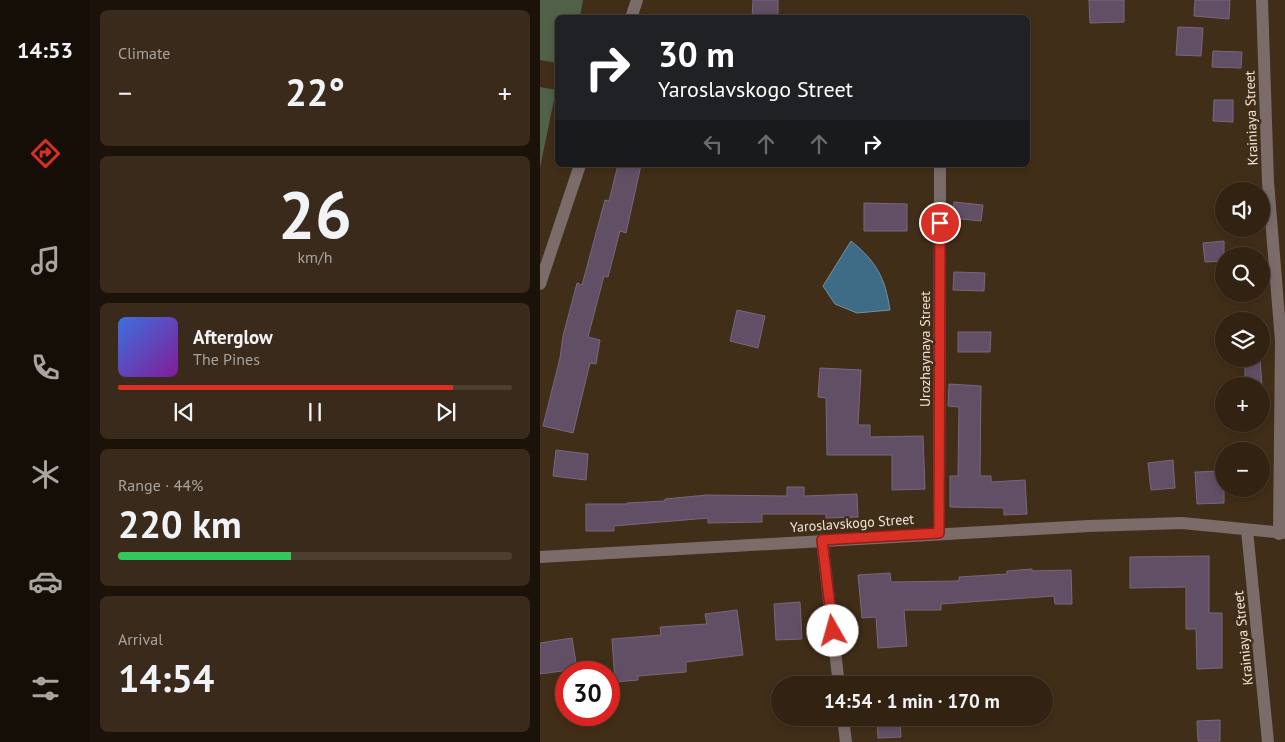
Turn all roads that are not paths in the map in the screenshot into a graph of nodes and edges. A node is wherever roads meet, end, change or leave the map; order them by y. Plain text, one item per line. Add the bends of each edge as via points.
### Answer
1 (637, 0) edge
2 (1262, 0) edge
3 (632, 15) edge
4 (579, 167) edge
5 (940, 167) edge
6 (540, 284) edge
7 (1247, 530) junction
8 (939, 533) junction
9 (1282, 534) edge
10 (822, 540) junction
11 (540, 557) edge
12 (838, 676) edge
13 (844, 726) edge
14 (846, 742) edge
15 (1268, 742) edge

1 - 3 street
2 - 9 street, Krainiaya Street via 1268,182 1281,340
4 - 6 street
5 - 8 street, Urozhaynaya Street
7 - 8 street, Yaroslavskogo Street via 1182,524
7 - 9 street, Yaroslavskogo Street
7 - 15 street, Krainiaya Street
8 - 10 street, Yaroslavskogo Street
10 - 11 street, Yaroslavskogo Street
10 - 12 street
13 - 14 street

